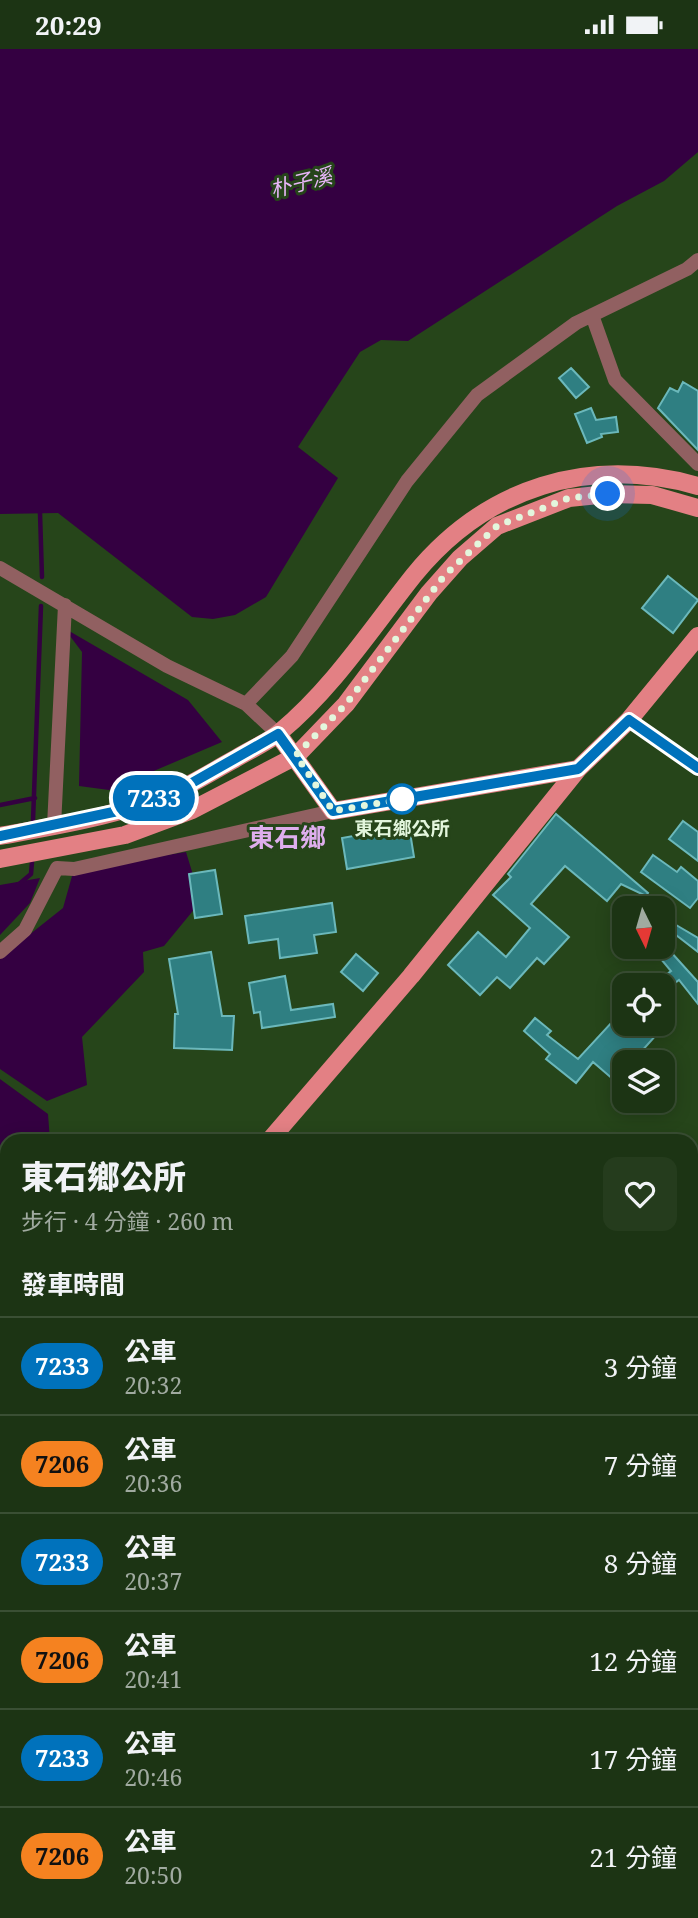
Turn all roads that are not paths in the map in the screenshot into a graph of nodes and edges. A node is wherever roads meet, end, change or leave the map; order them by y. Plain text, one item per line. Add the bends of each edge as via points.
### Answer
1 (698, 260) edge
2 (592, 316) junction
3 (698, 464) edge
4 (698, 486) edge
5 (698, 508) edge
6 (0, 568) edge
7 (65, 605) junction
8 (698, 636) edge
9 (246, 704) junction
10 (629, 720) junction
11 (278, 734) junction
12 (296, 755) junction
13 (698, 768) edge
14 (578, 769) junction
15 (333, 811) junction
16 (54, 827) junction
17 (0, 837) edge
18 (0, 859) edge
19 (0, 952) edge
20 (275, 1134) edge

1 - 2 street
2 - 3 street via 615,380
2 - 9 street via 477,395 407,481 292,656
4 - 11 main road via 608,473 538,485 488,510 434,553 318,698
5 - 12 main road via 652,495 608,494 569,498 497,526 444,576 346,704
6 - 7 street
7 - 9 street via 167,666
7 - 16 street
8 - 10 main road
9 - 11 street
10 - 13 street
10 - 14 main road
11 - 12 main road
11 - 16 main road via 183,788
12 - 15 main road
12 - 18 main road via 192,810 125,835
14 - 15 main road
14 - 20 main road via 411,976
15 - 19 street via 75,869 57,867 25,930
16 - 17 main road

